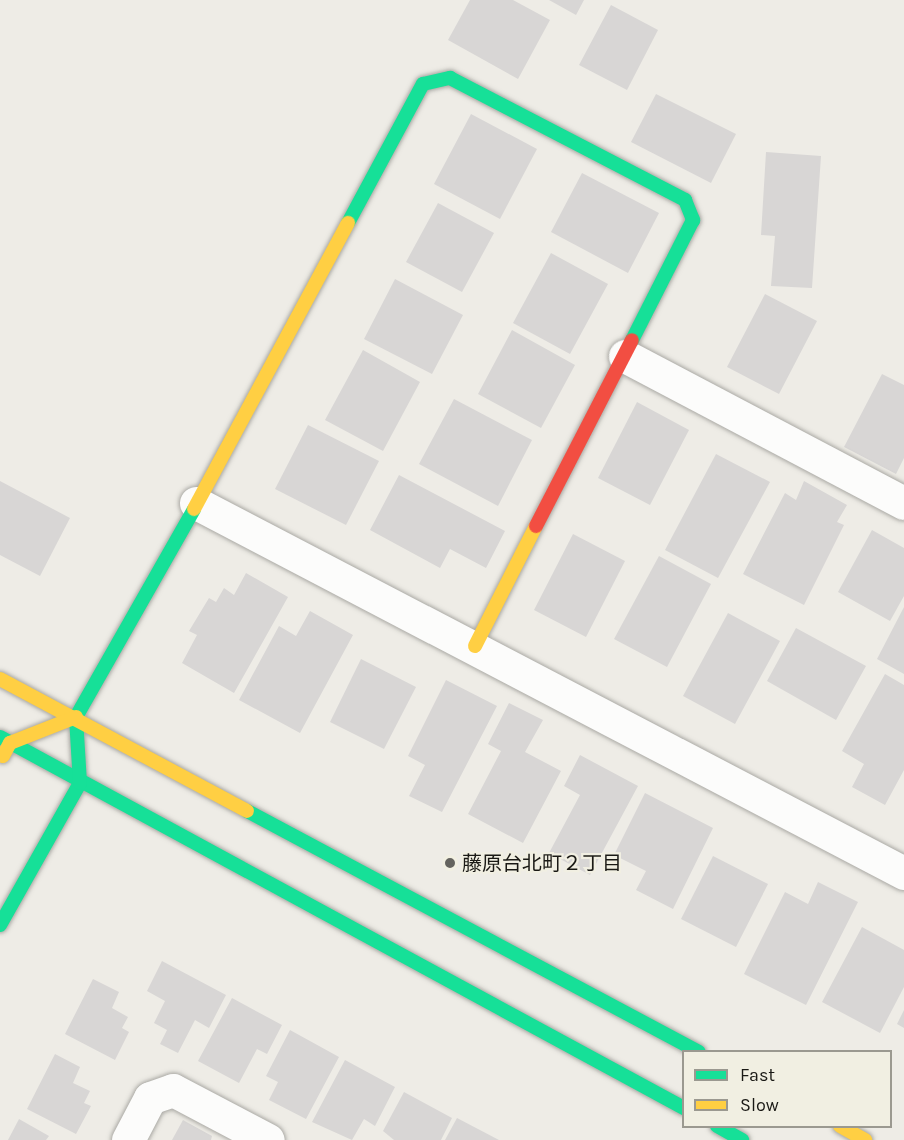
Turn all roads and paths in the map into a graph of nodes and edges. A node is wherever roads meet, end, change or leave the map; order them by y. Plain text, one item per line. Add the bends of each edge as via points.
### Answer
1 (625, 356) junction
2 (196, 503) junction
3 (904, 503) edge
4 (475, 646) junction
5 (0, 678) edge
6 (76, 717) junction
7 (5, 740) edge
8 (0, 762) edge
9 (80, 783) junction
10 (904, 873) edge
11 (0, 926) edge
12 (695, 1050) edge
13 (682, 1107) edge
14 (721, 1128) edge
15 (844, 1128) edge
16 (128, 1140) edge
17 (268, 1140) edge
18 (742, 1140) edge
19 (865, 1140) edge

1 - 2 street via 693,220 685,200 450,78 423,84
1 - 3 street
1 - 4 street
2 - 4 street
2 - 6 street
4 - 10 street
5 - 6 street
6 - 7 street
6 - 9 street
6 - 12 street
7 - 8 street
7 - 9 street
9 - 11 street
9 - 13 street
14 - 18 street
15 - 19 street
16 - 17 street via 150,1098 173,1090

